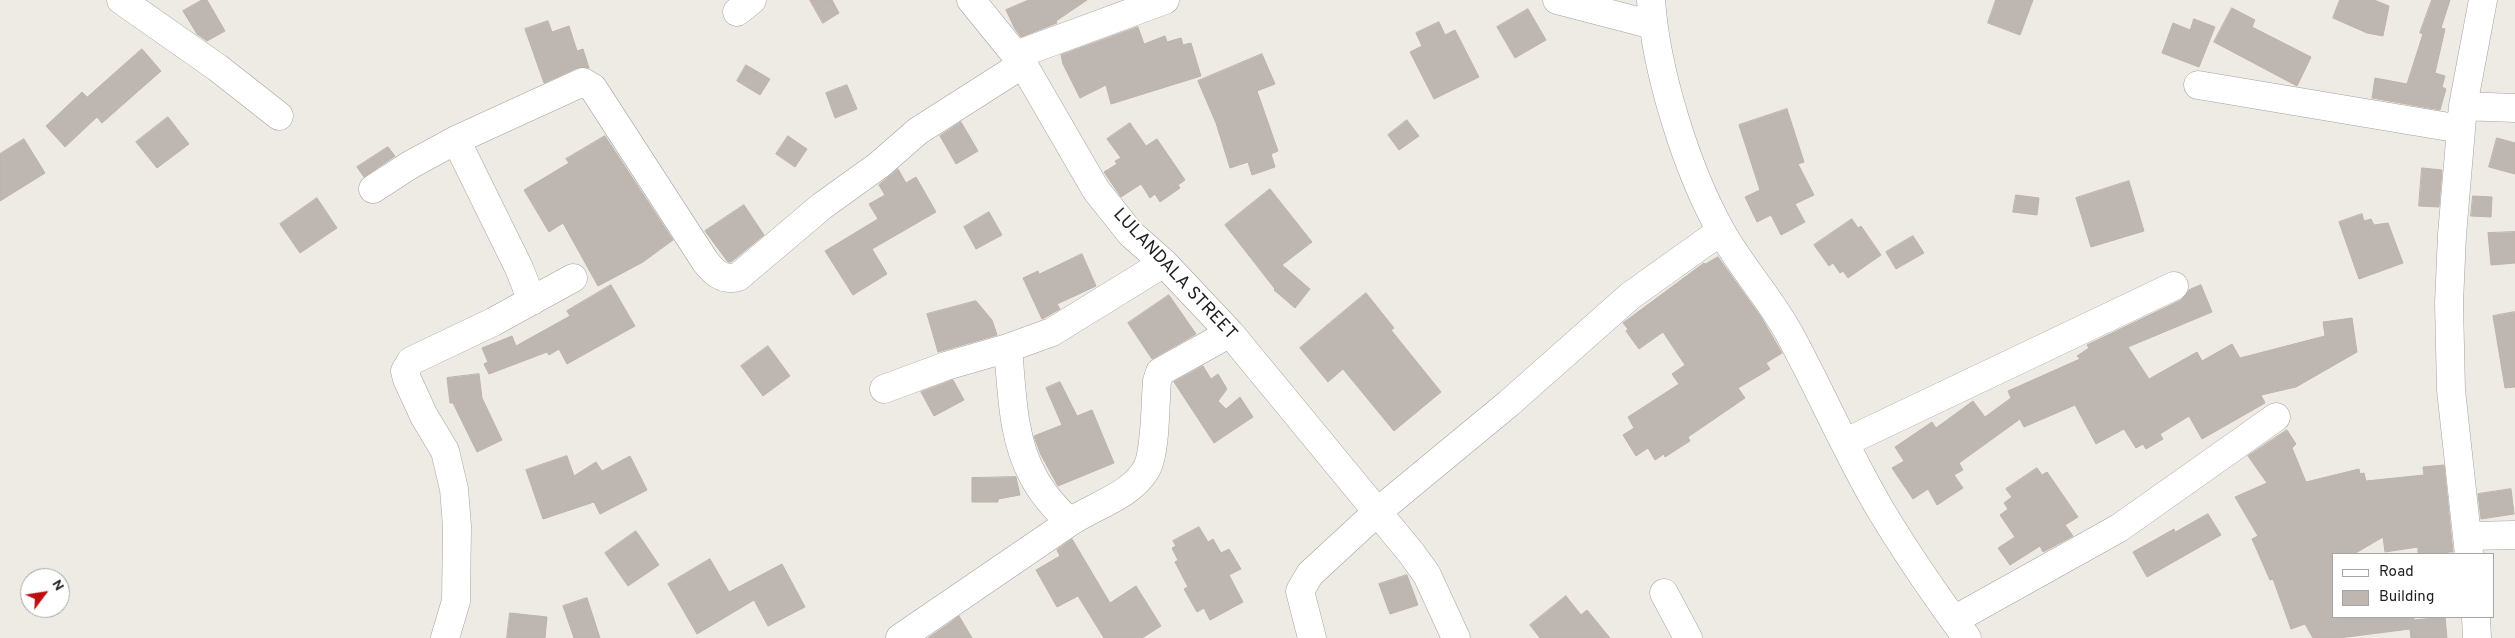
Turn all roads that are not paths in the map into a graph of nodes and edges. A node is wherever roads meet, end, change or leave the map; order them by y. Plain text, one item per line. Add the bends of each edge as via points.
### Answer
1 (121, 0) edge
2 (970, 0) edge
3 (1165, 0) edge
4 (1557, 0) edge
5 (2483, 0) edge
6 (1652, 13) edge
7 (1019, 60) junction
8 (2198, 85) dead end
9 (2515, 108) edge
10 (279, 116) dead end
11 (2462, 117) junction
12 (456, 140) junction
13 (373, 189) dead end
14 (1721, 231) junction
15 (1164, 263) junction
16 (573, 278) dead end
17 (2174, 286) dead end
18 (532, 301) junction
19 (1230, 333) junction
20 (1008, 348) junction
21 (884, 389) dead end
22 (2276, 417) dead end
23 (1846, 442) junction
24 (1376, 513) junction
25 (1069, 522) junction
26 (2515, 535) edge
27 (2468, 545) edge
28 (1664, 592) dead end
29 (2476, 618) edge
30 (1960, 629) edge
31 (445, 638) edge
32 (900, 638) edge
33 (1312, 638) edge
34 (1456, 638) edge
35 (1688, 638) edge
36 (2477, 638) edge

1 - 10 street via 218,68
2 - 7 street, LULANDALA STREET
3 - 7 street
4 - 6 street
5 - 11 street
6 - 14 street via 1668,91 1687,153
7 - 12 street via 918,131 738,277 730,279 722,277 705,262 593,88 583,82
7 - 15 street, LULANDALA STREET via 1096,190 1131,234
8 - 11 street
9 - 11 street
11 - 27 street via 2449,321 2451,390
12 - 13 street
12 - 18 street
14 - 23 street via 1788,332
14 - 24 street via 1630,296 1508,404
15 - 19 street, LULANDALA STREET
15 - 20 street via 1052,332
16 - 18 street
17 - 23 street
18 - 31 street via 411,361 405,371 424,416 445,451 454,489 456,601
19 - 24 street, LULANDALA STREET
19 - 25 street via 1160,372 1147,467 1136,482 1122,492
20 - 21 street
20 - 25 street via 1019,444 1033,476
22 - 30 street via 2118,528
23 - 30 street via 1880,508
24 - 33 street via 1310,574 1300,591
24 - 34 street, LULANDALA STREET via 1427,574
25 - 32 street
26 - 27 street
28 - 35 street
29 - 36 street

